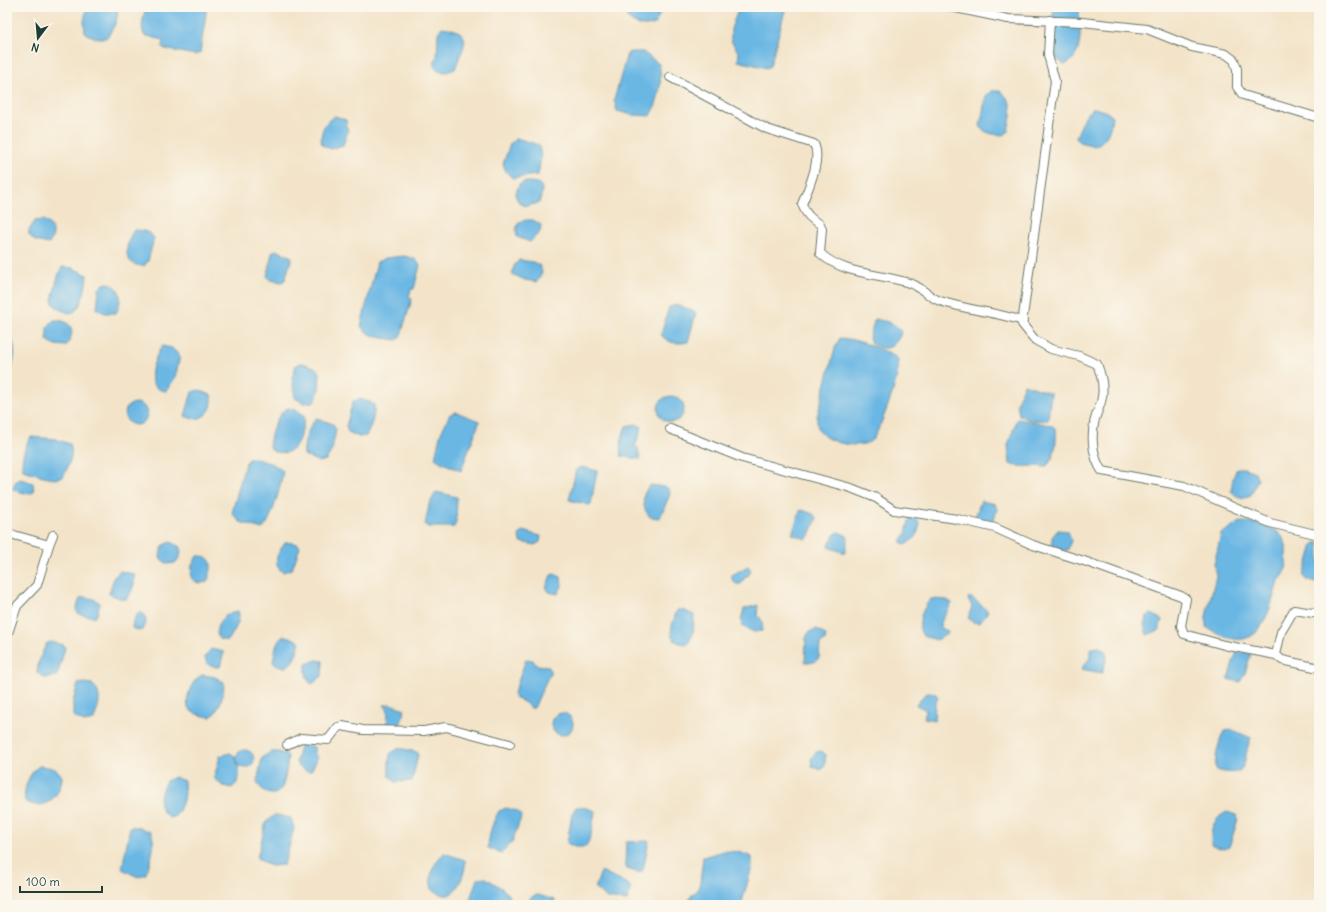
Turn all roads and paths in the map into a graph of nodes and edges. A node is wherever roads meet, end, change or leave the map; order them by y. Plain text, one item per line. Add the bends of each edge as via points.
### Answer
1 (951, 7) edge
2 (991, 11) edge
3 (1050, 20) junction
4 (670, 77) dead end
5 (1319, 118) edge
6 (1023, 321) junction
7 (670, 429) dead end
8 (7, 533) edge
9 (53, 535) dead end
10 (1319, 535) edge
11 (48, 545) junction
12 (1319, 614) edge
13 (7, 636) edge
14 (1276, 655) junction
15 (1319, 668) edge
16 (510, 744) dead end
17 (287, 745) dead end

1 - 2 street
2 - 3 street via 1008,19
3 - 5 street via 1147,29 1192,47 1221,52 1234,60 1237,87 1243,94
3 - 6 street via 1048,55 1055,81
4 - 6 street via 767,129 814,144 816,154 812,177 802,204 804,211 820,224 820,253 825,257 860,272 911,284 938,300
6 - 10 street via 1022,324 1034,340 1051,349 1079,356 1097,364 1102,376 1102,397 1094,423 1092,441 1097,464 1102,471 1184,486 1270,524
7 - 14 street via 742,458 851,488 876,498 894,510 957,519 995,528 1033,545 1180,596 1186,599 1181,626 1184,634
8 - 11 street
9 - 11 street
11 - 13 street via 37,585 17,606
12 - 14 street via 1294,610 1281,632
14 - 15 street via 1282,660
16 - 17 street via 446,727 424,731 364,730 342,726 338,727 328,740 301,738

